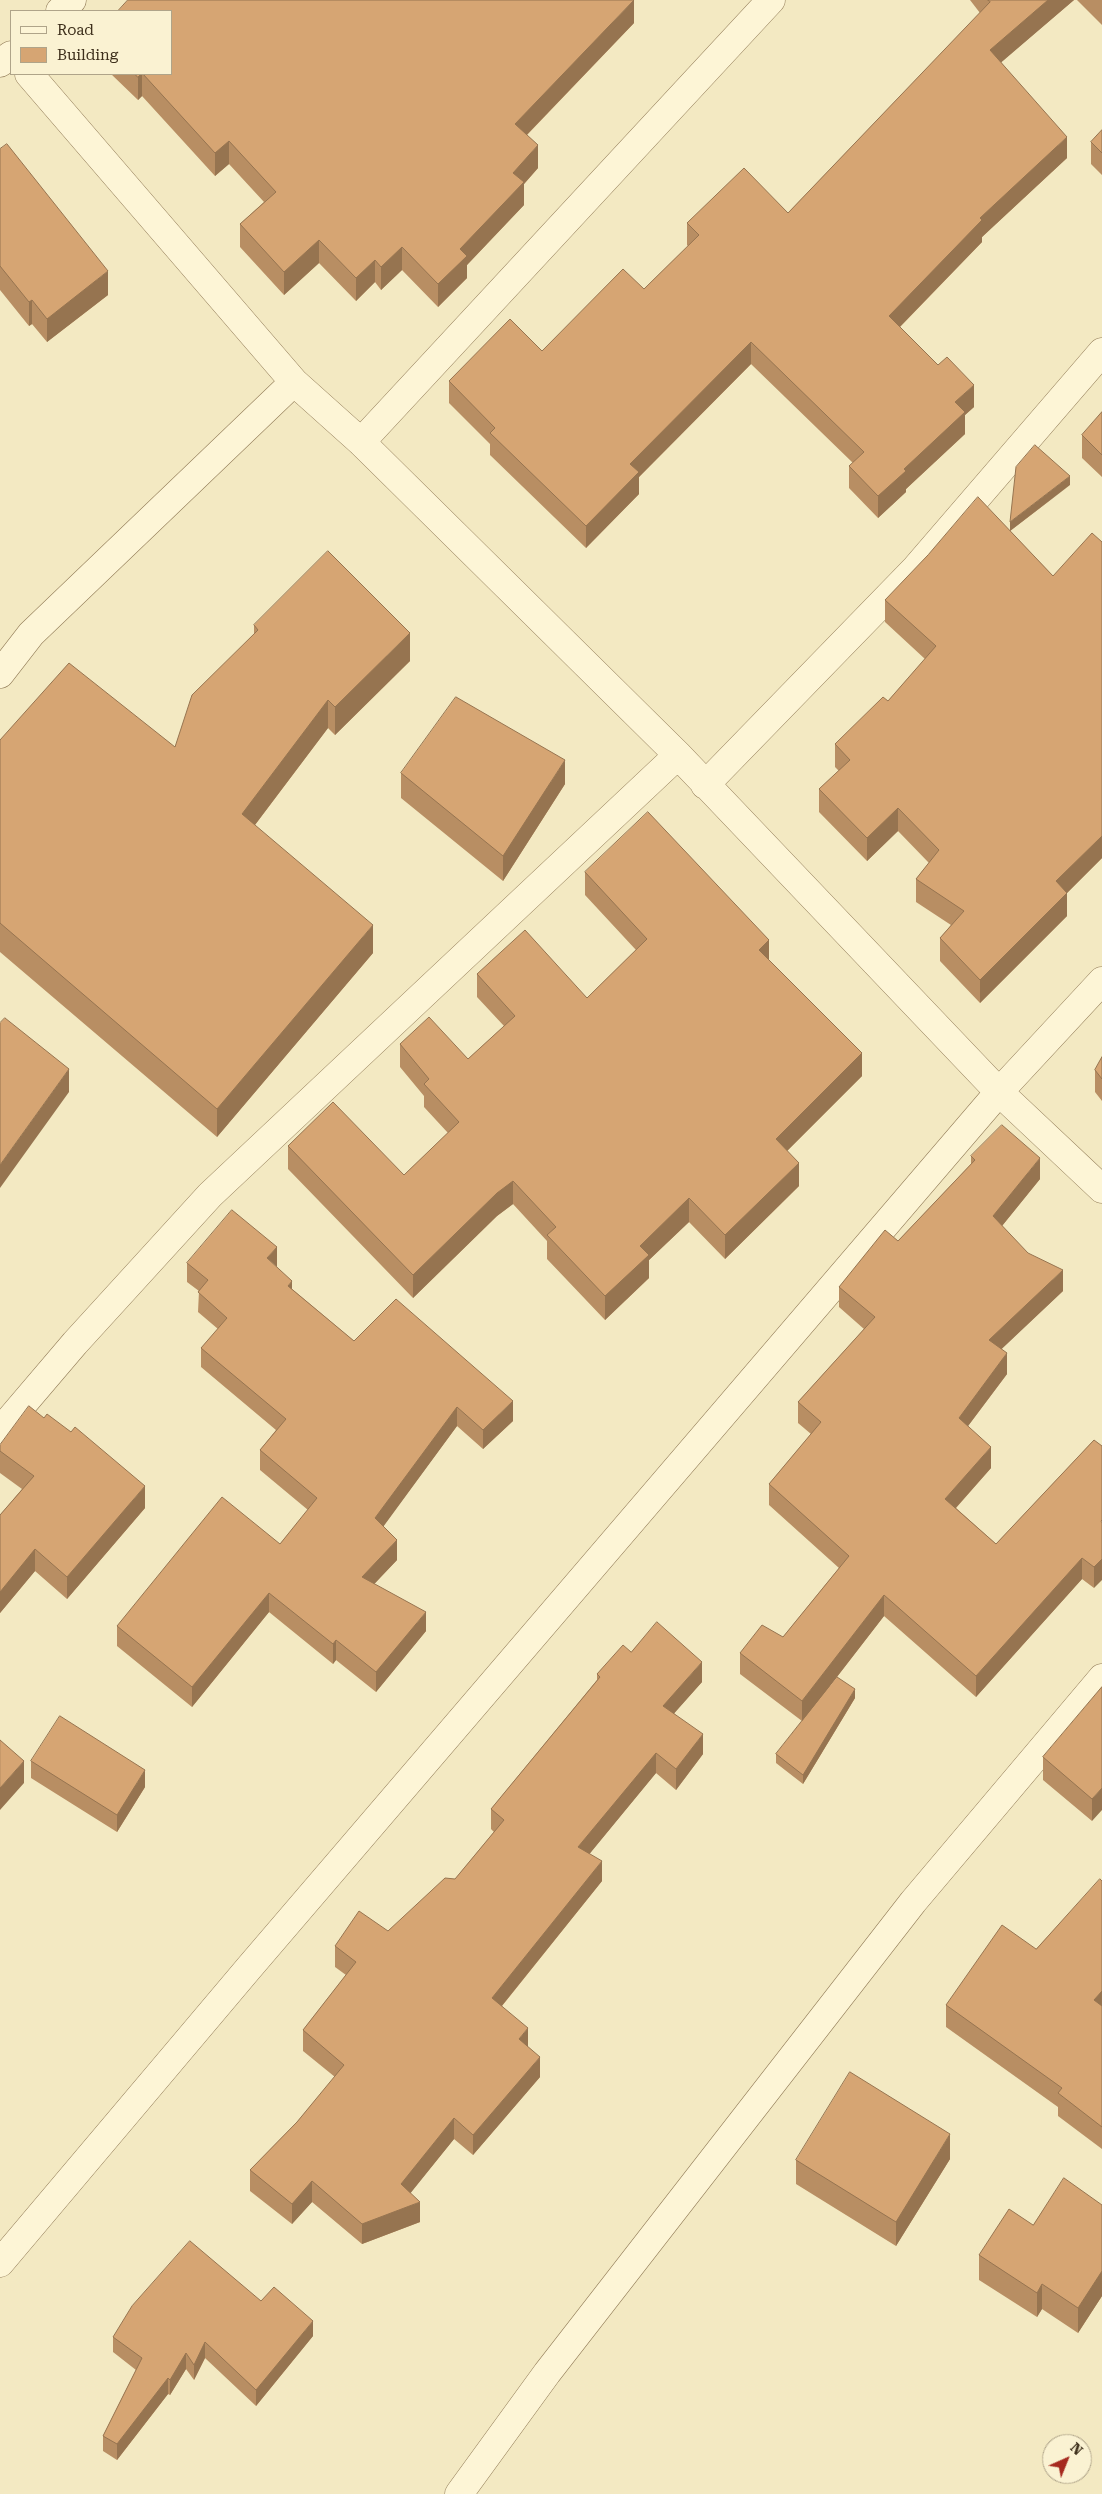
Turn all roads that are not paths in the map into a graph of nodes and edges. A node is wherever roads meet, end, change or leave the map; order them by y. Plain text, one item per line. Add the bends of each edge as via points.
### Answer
1 (72, 0) edge
2 (771, 0) edge
3 (61, 10) edge
4 (30, 75) edge
5 (1102, 352) edge
6 (294, 382) junction
7 (361, 442) junction
8 (0, 674) edge
9 (678, 755) junction
10 (705, 785) junction
11 (1102, 982) edge
12 (1000, 1092) junction
13 (1102, 1189) edge
14 (0, 1431) edge
15 (1102, 1678) edge
16 (0, 2263) edge
17 (459, 2494) edge

1 - 3 street
2 - 7 street
4 - 6 street
5 - 10 street via 916,568
6 - 7 street
6 - 8 street via 32,634
7 - 9 street
9 - 10 street
9 - 14 street via 210,1195
10 - 12 street
11 - 12 street
12 - 13 street
12 - 16 street
15 - 17 street via 912,1902 547,2374

